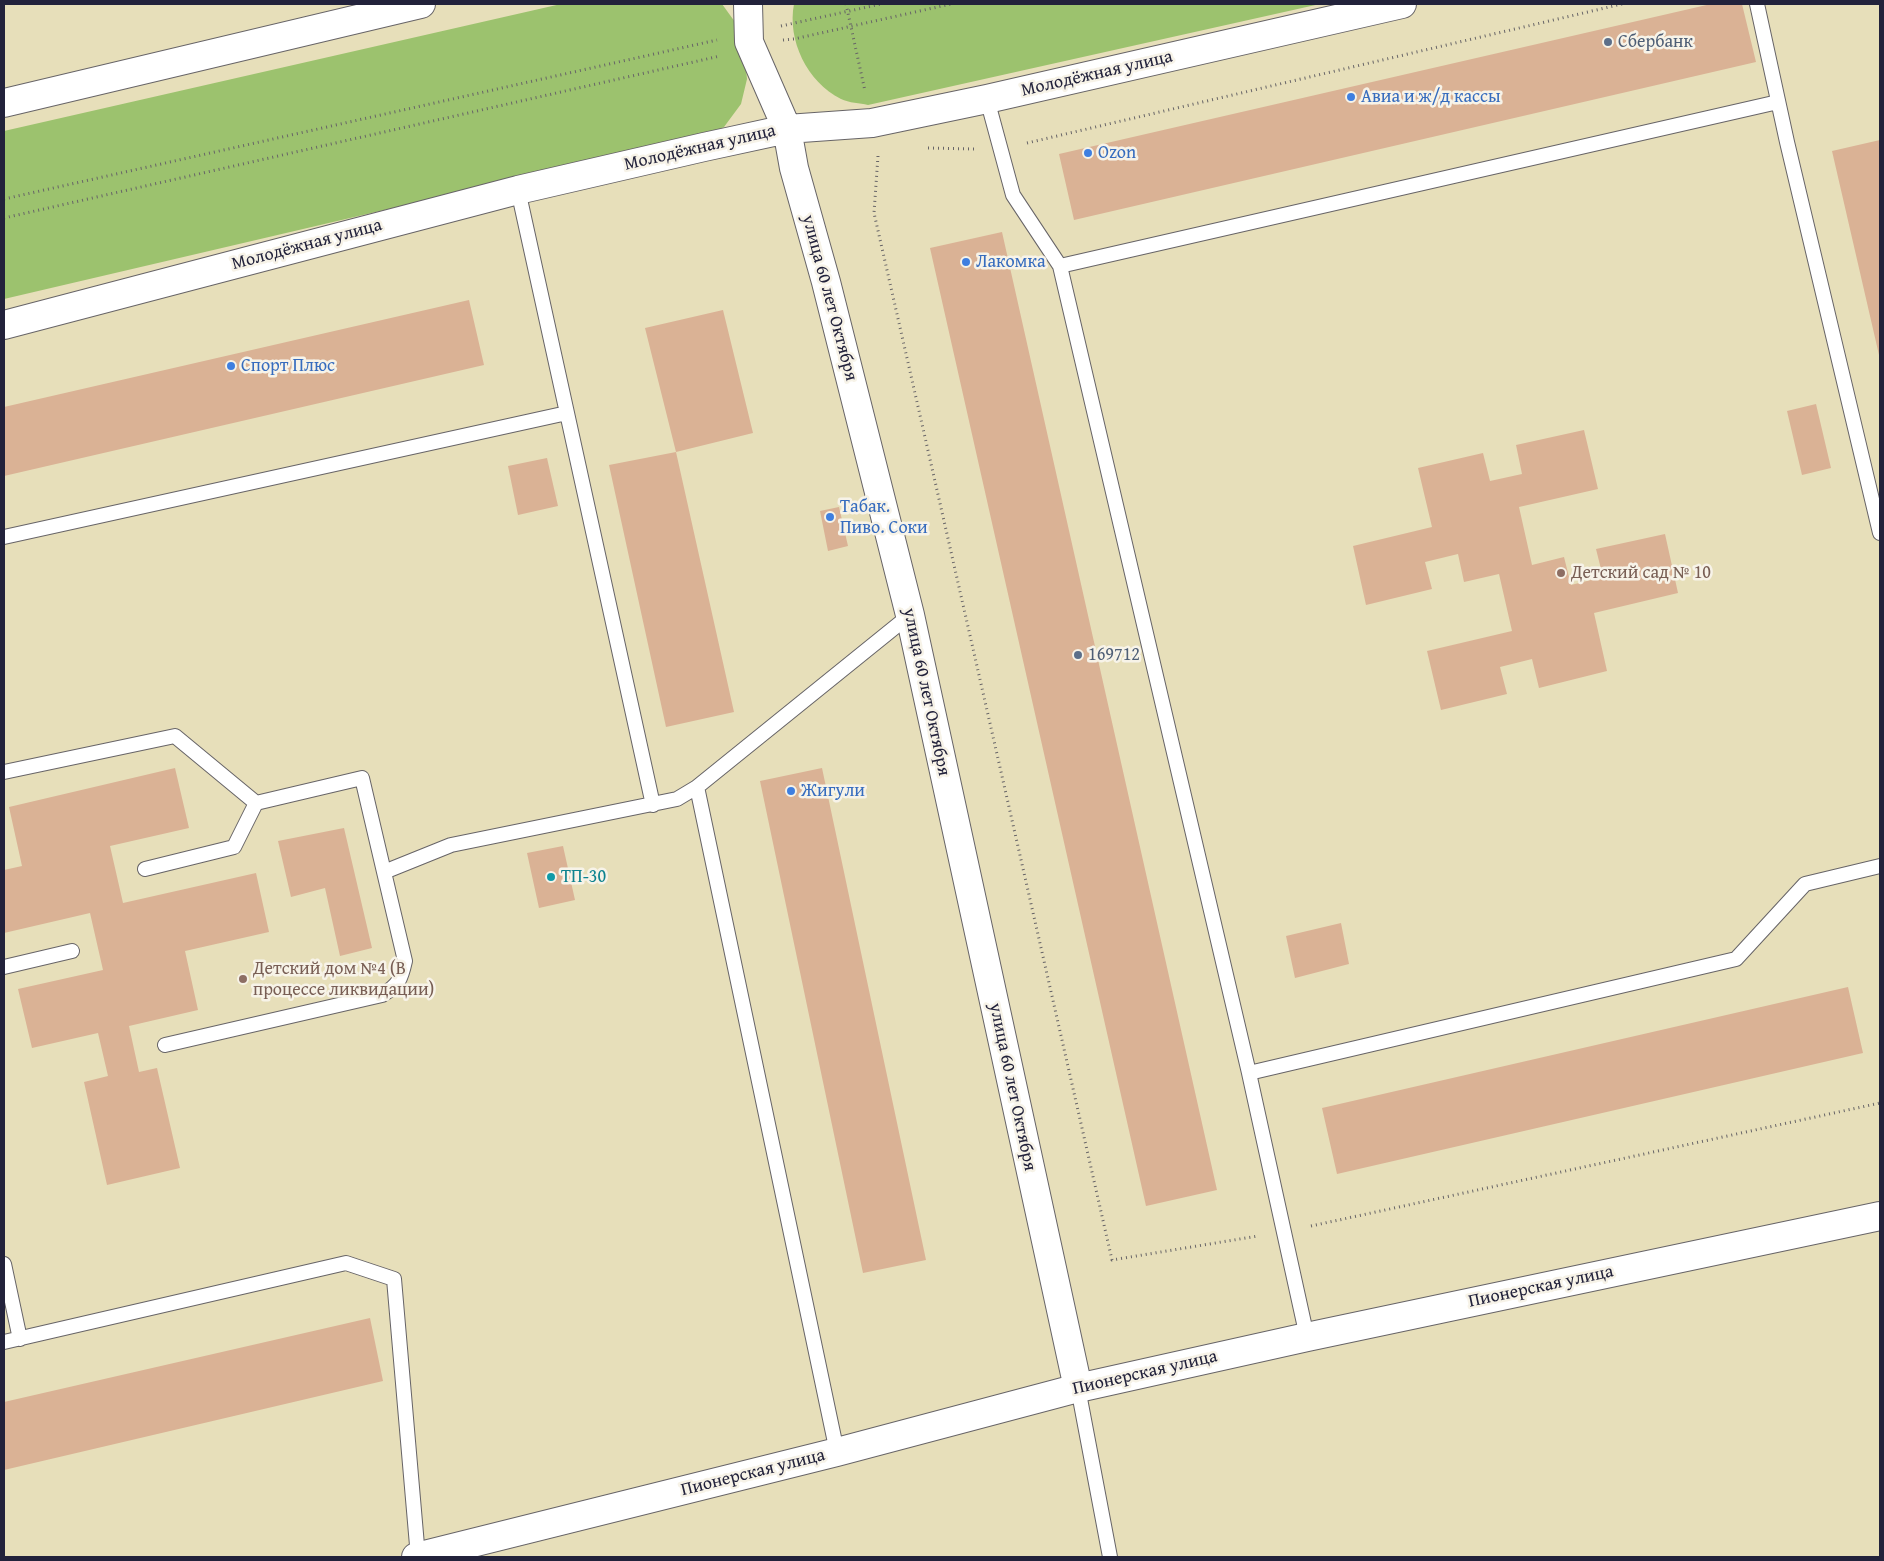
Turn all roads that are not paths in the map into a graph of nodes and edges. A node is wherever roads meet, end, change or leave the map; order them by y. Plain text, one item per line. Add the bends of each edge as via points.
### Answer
1 (421, 4) edge
2 (748, 4) edge
3 (1402, 4) edge
4 (1757, 4) edge
5 (987, 99) junction
6 (1778, 102) junction
7 (4, 103) edge
8 (787, 129) junction
9 (518, 190) junction
10 (1060, 266) junction
11 (4, 325) edge
12 (566, 413) junction
13 (1880, 534) edge
14 (4, 537) edge
15 (910, 615) junction
16 (4, 772) edge
17 (698, 787) junction
18 (256, 803) junction
19 (653, 805) junction
20 (1880, 866) edge
21 (145, 869) dead end
22 (384, 872) junction
23 (72, 951) dead end
24 (4, 967) edge
25 (165, 1045) dead end
26 (1249, 1073) junction
27 (1880, 1216) edge
28 (4, 1264) edge
29 (1307, 1337) junction
30 (20, 1339) junction
31 (4, 1342) edge
32 (1078, 1388) junction
33 (837, 1452) junction
34 (417, 1557) edge
35 (1110, 1557) edge

1 - 7 street
2 - 8 street, улица 60 лет Октября via 737,40
3 - 5 street, Молодёжная улица
4 - 6 lane
5 - 8 street, Молодёжная улица via 872,123
5 - 10 lane via 1013,195
6 - 10 lane
6 - 13 lane
8 - 9 street, Молодёжная улица
8 - 15 street, улица 60 лет Октября via 794,168
9 - 11 street, Молодёжная улица
9 - 12 lane
10 - 26 lane
12 - 14 lane
12 - 19 lane
15 - 17 lane
15 - 32 street, улица 60 лет Октября
16 - 18 lane via 175,736
17 - 19 lane via 677,799
17 - 33 lane
18 - 21 lane via 234,847
18 - 22 lane via 362,778
19 - 22 lane via 452,845
20 - 26 lane via 1805,884 1736,959
22 - 25 lane via 405,961 395,987 382,995
23 - 24 lane
26 - 29 lane
27 - 29 street, Пионерская улица
28 - 30 lane
29 - 32 street, Пионерская улица
30 - 31 lane
30 - 34 lane via 346,1263 394,1279
32 - 33 street, Пионерская улица
32 - 35 lane
33 - 34 street, Пионерская улица

